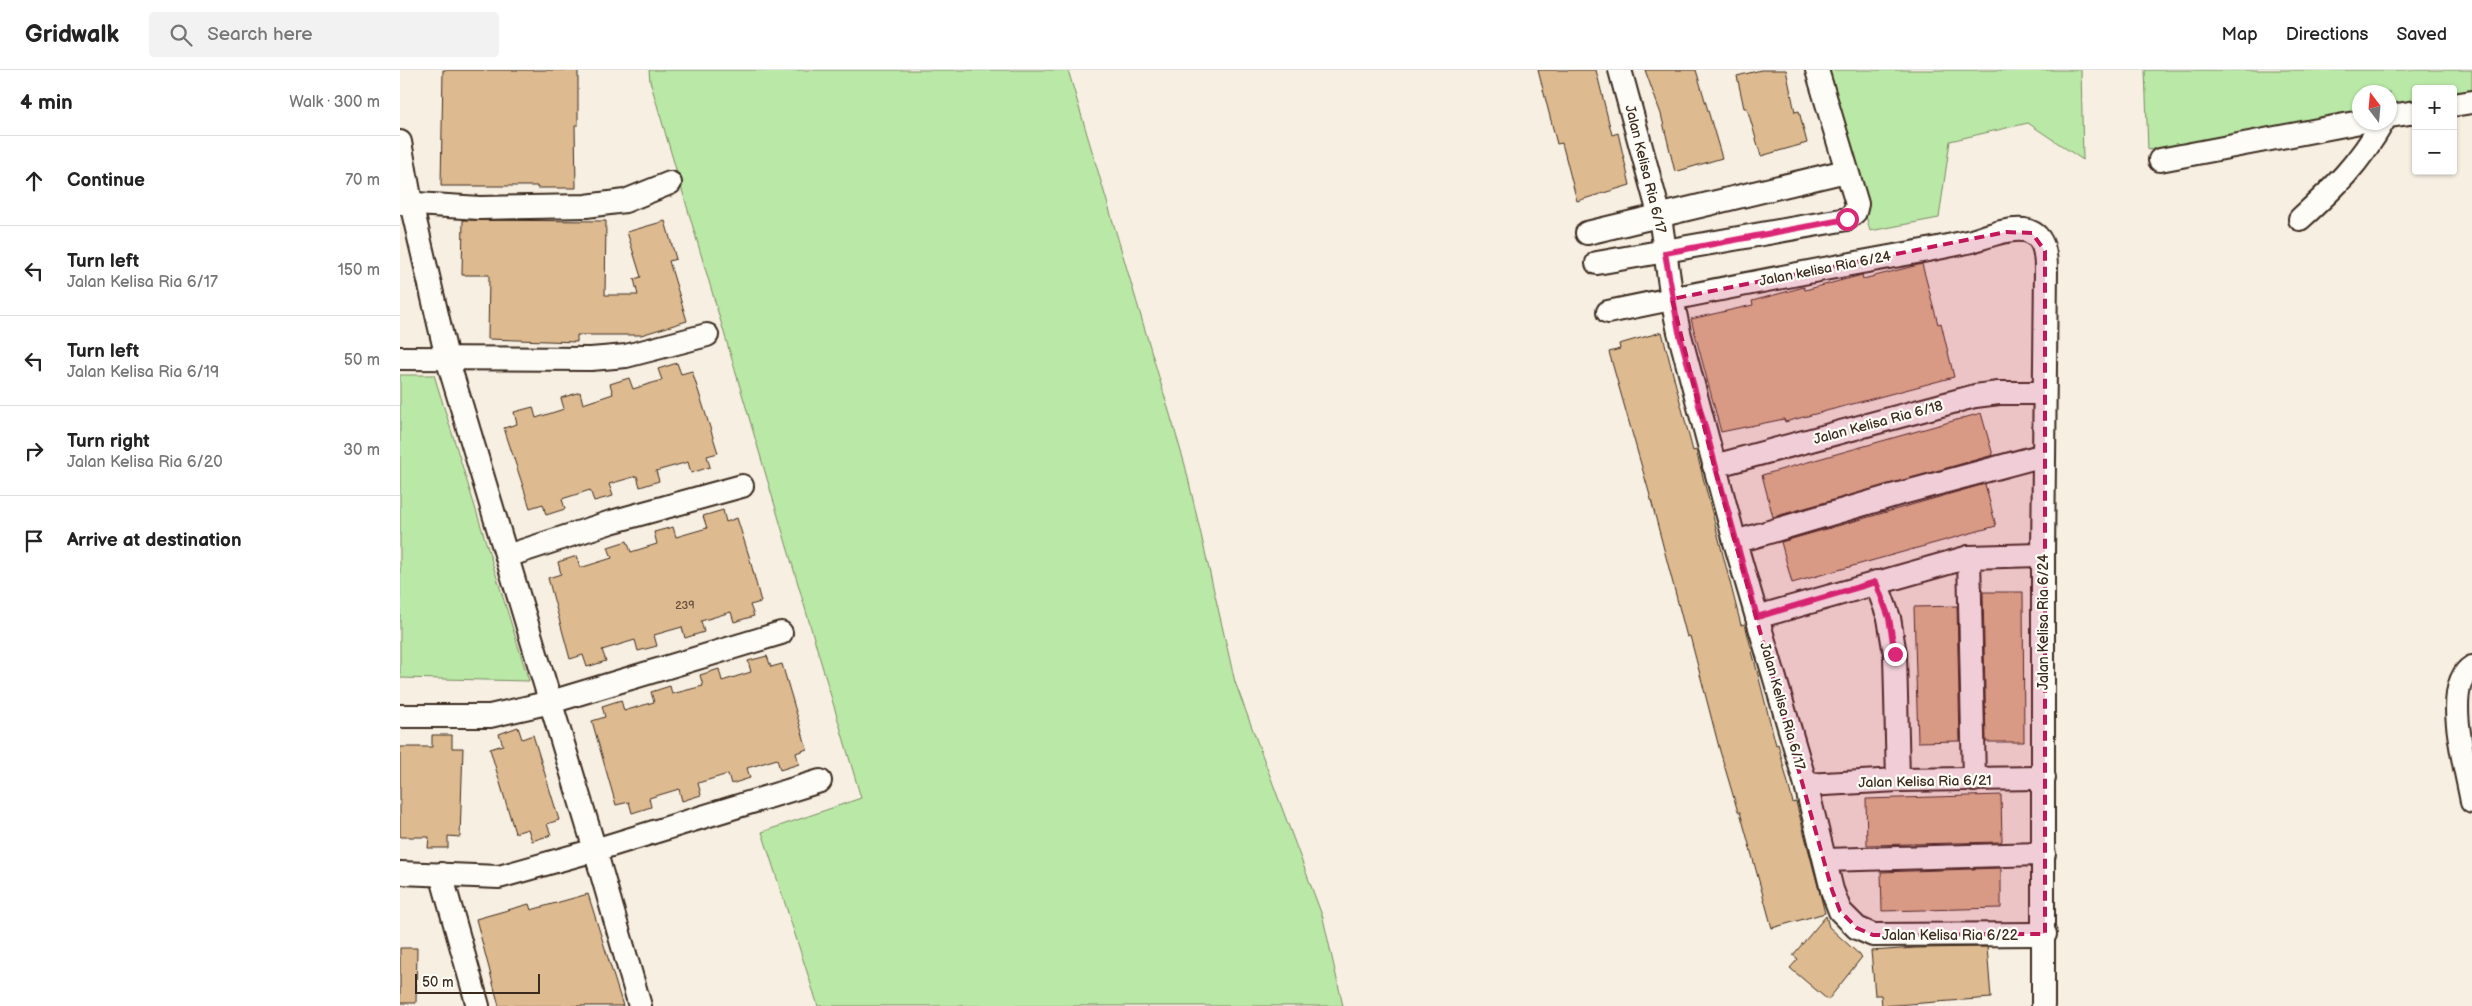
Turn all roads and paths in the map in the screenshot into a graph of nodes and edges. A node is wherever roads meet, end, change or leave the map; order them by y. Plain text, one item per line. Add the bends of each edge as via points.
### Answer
1 (1620, 70) edge
2 (1818, 70) edge
3 (2472, 102) edge
4 (2457, 104) edge
5 (2412, 113) edge
6 (2397, 115) edge
7 (2352, 124) edge
8 (2378, 130) edge
9 (400, 142) edge
10 (2160, 160) dead end
11 (1846, 171) junction
12 (670, 183) dead end
13 (405, 203) edge
14 (1660, 217) junction
15 (2300, 219) dead end
16 (1587, 234) dead end
17 (2040, 240) joint
18 (1665, 253) junction
19 (1597, 264) dead end
20 (1672, 299) junction
21 (1608, 312) dead end
22 (707, 335) dead end
23 (400, 358) edge
24 (447, 358) junction
25 (2044, 393) junction
26 (2044, 456) junction
27 (1714, 466) junction
28 (742, 486) dead end
29 (1735, 542) junction
30 (507, 556) junction
31 (2043, 556) junction
32 (1969, 557) junction
33 (1876, 582) junction
34 (1757, 617) junction
35 (781, 633) dead end
36 (2466, 673) edge
37 (551, 702) junction
38 (400, 716) edge
39 (2468, 753) edge
40 (2044, 778) junction
41 (1898, 780) junction
42 (1974, 780) junction
43 (820, 781) dead end
44 (1806, 786) junction
45 (2472, 802) edge
46 (596, 850) junction
47 (2044, 854) junction
48 (1825, 860) junction
49 (400, 873) edge
50 (441, 874) junction
51 (1857, 928) joint
52 (2045, 934) junction
53 (478, 1006) edge
54 (640, 1006) edge
55 (2044, 1006) edge

1 - 14 street, Jalan Kelisa Ria 6/17
2 - 11 street
3 - 4 street
5 - 6 street
7 - 10 street
8 - 15 street via 2344,179
9 - 13 street
11 - 14 street
11 - 18 street via 1857,204 1855,212 1847,219
12 - 13 street via 625,201 586,206 480,208
13 - 24 street
14 - 16 street
14 - 18 street, Jalan Kelisa Ria 6/17
17 - 20 street, Jalan kelisa Ria 6/24 via 2023,230 2006,232
17 - 25 street, Jalan Kelisa Ria 6/24 via 2046,251
18 - 19 street
18 - 20 street, Jalan Kelisa Ria 6/17
20 - 21 street, Jalan kelisa Ria 6/24
20 - 27 street, Jalan Kelisa Ria 6/17
22 - 24 street via 626,356 541,360
23 - 24 street
24 - 30 street
25 - 26 street, Jalan Kelisa Ria 6/24
25 - 27 street, Jalan Kelisa Ria 6/18 via 1975,396
26 - 29 street
26 - 31 street, Jalan Kelisa Ria 6/24
27 - 29 street, Jalan Kelisa Ria 6/17
28 - 30 street via 611,522
29 - 34 street, Jalan Kelisa Ria 6/17
30 - 37 street
31 - 32 street
31 - 40 street, Jalan Kelisa Ria 6/24
32 - 33 street
32 - 42 street
33 - 34 street
33 - 41 street via 1889,618 1895,654
34 - 44 street, Jalan Kelisa Ria 6/17
35 - 37 street
36 - 39 street via 2457,695 2457,715
37 - 38 street via 490,716
37 - 46 street
39 - 45 street
40 - 42 street, Jalan Kelisa Ria 6/21
40 - 47 street, Jalan Kelisa Ria 6/24
41 - 42 street, Jalan Kelisa Ria 6/21
41 - 44 street, Jalan Kelisa Ria 6/21
43 - 46 street
44 - 48 street, Jalan Kelisa Ria 6/17
46 - 50 street via 499,877
46 - 54 street
47 - 48 street
47 - 52 street, Jalan Kelisa Ria 6/24
48 - 51 street, Jalan Kelisa Ria 6/17 via 1840,911
49 - 50 street
50 - 53 street
51 - 52 street, Jalan Kelisa Ria 6/22 via 1872,935
52 - 55 street, Jalan Kelisa Ria 6/24

